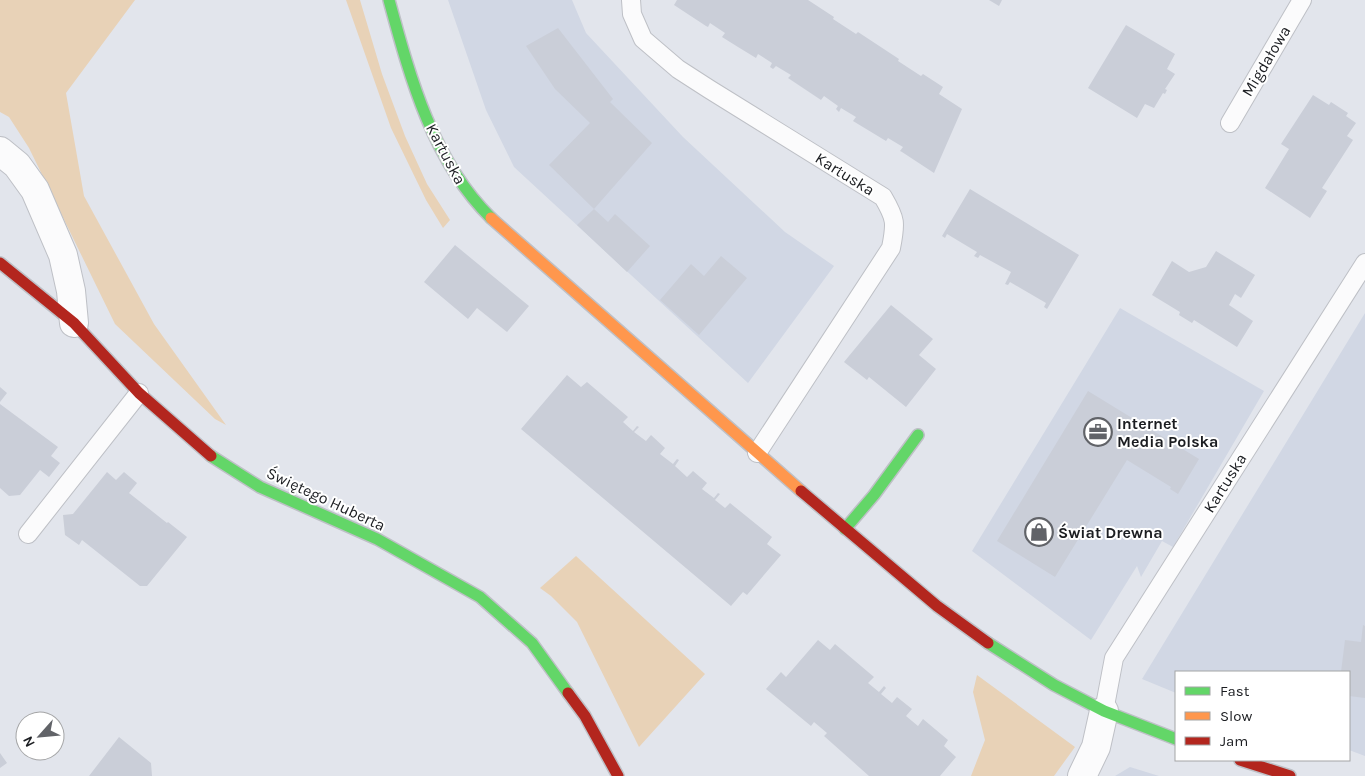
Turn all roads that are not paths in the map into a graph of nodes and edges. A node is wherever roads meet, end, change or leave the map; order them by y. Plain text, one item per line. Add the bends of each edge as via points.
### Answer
1 (390, 0) edge
2 (631, 0) edge
3 (1302, 0) edge
4 (1230, 123) dead end
5 (0, 151) edge
6 (0, 263) edge
7 (1365, 263) edge
8 (74, 323) junction
9 (139, 393) junction
10 (918, 435) dead end
11 (757, 454) junction
12 (846, 529) junction
13 (28, 534) dead end
14 (1104, 711) junction
15 (1175, 739) edge
16 (1243, 761) edge
17 (618, 776) edge
18 (1082, 776) edge
19 (1290, 776) edge

1 - 11 street, Kartuska via 402,51 419,100 463,188 512,238
2 - 11 lane, Kartuska via 632,14 643,39 678,69 883,197 896,225 891,248
3 - 4 lane, Migdałowa
5 - 8 street via 17,165 35,190 49,222 63,255
6 - 8 street, Świętego Huberta
7 - 14 lane, Kartuska via 1114,658
8 - 9 street, Świętego Huberta
9 - 13 lane
9 - 17 street, Świętego Huberta via 211,456 260,487 377,539 480,598 532,643 585,716
10 - 12 street
11 - 12 street, Kartuska
12 - 14 street, Kartuska via 937,606 1002,654
14 - 15 street, Kartuska
14 - 18 street via 1096,747
16 - 19 street

